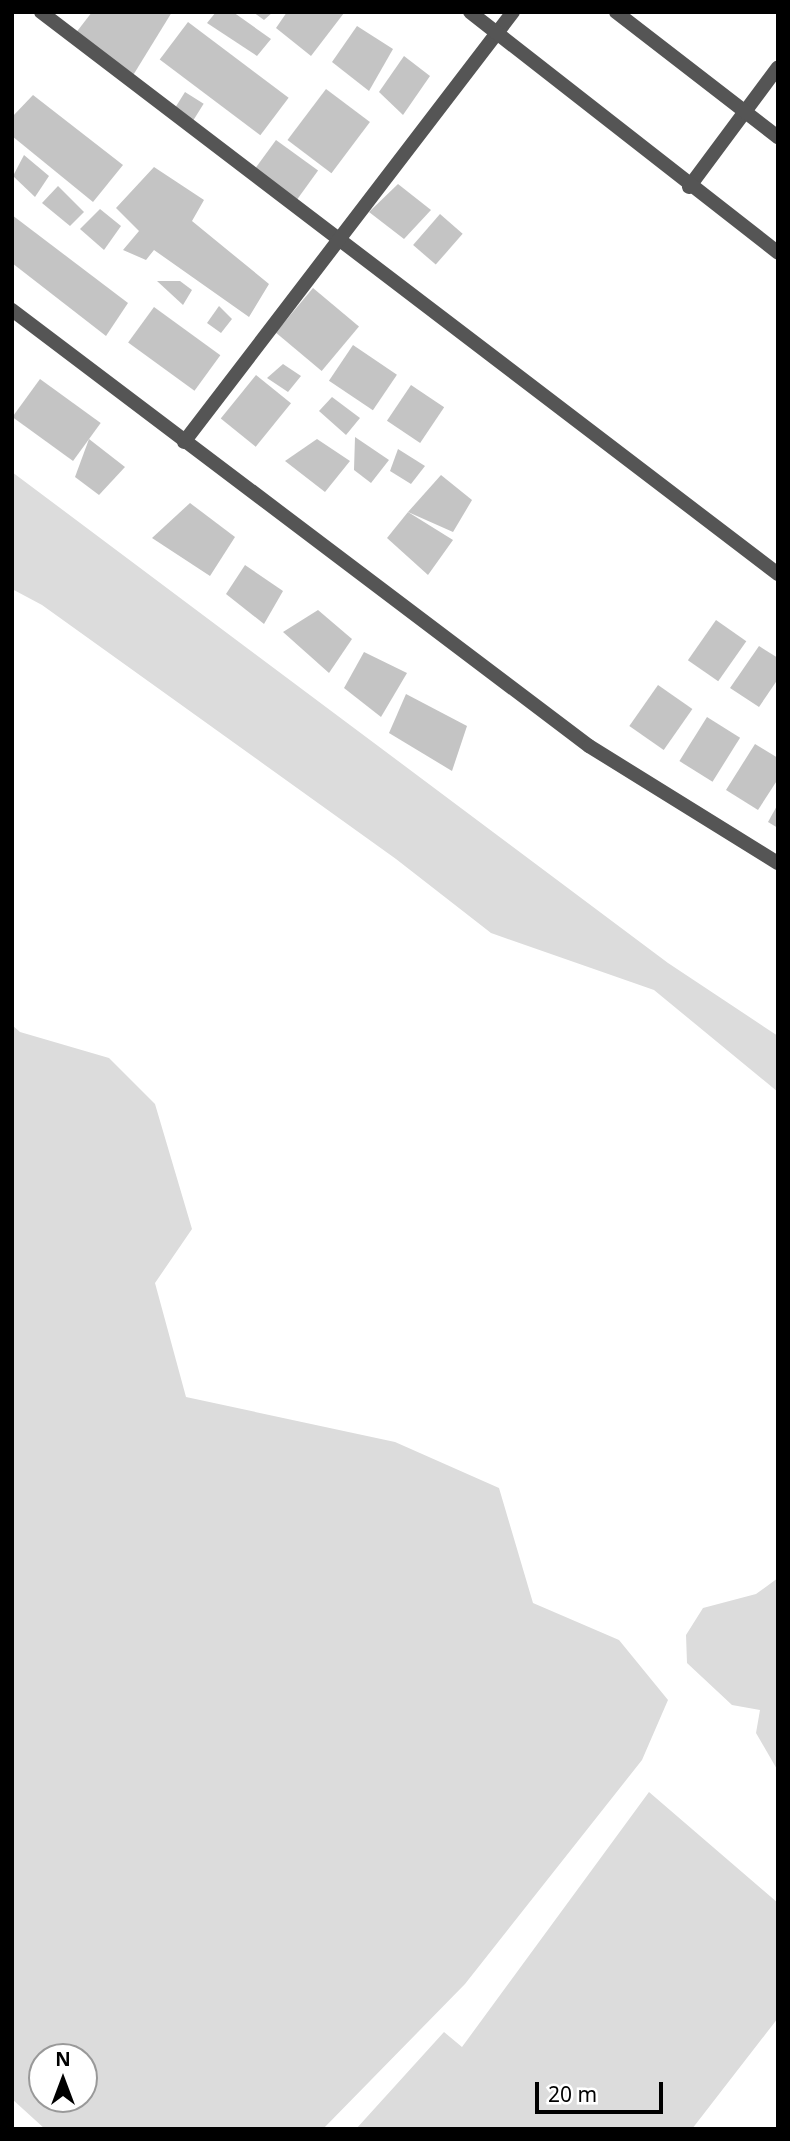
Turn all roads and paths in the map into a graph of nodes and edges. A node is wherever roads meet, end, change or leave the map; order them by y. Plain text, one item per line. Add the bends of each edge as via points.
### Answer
1 (41, 12) edge
2 (470, 12) edge
3 (513, 12) edge
4 (616, 12) edge
5 (495, 34) junction
6 (778, 66) edge
7 (744, 112) junction
8 (778, 137) edge
9 (689, 187) junction
10 (340, 242) junction
11 (778, 253) edge
12 (12, 310) edge
13 (184, 442) junction
14 (778, 575) edge
15 (778, 863) edge

1 - 10 street
2 - 5 street
3 - 5 street
4 - 7 street
5 - 9 street
5 - 10 street
6 - 7 street
7 - 8 street
7 - 9 street
9 - 11 street
10 - 13 street
10 - 14 street
12 - 13 street
13 - 15 street via 589,746

